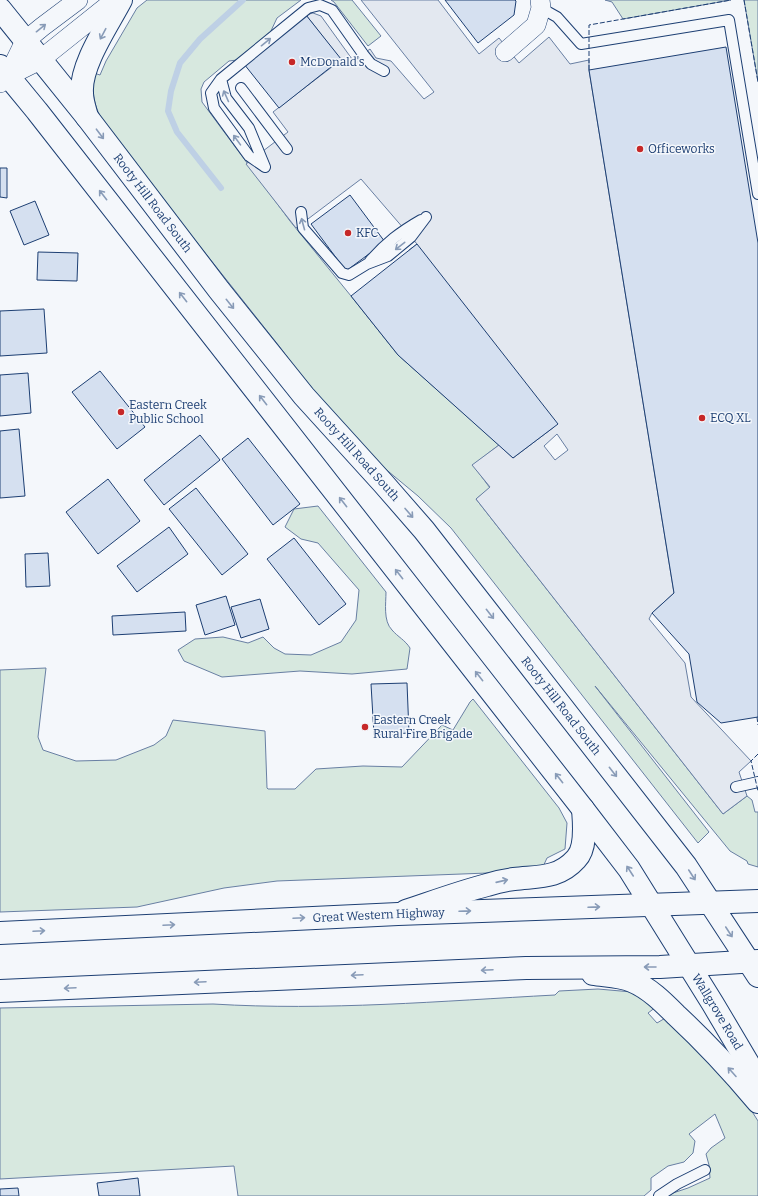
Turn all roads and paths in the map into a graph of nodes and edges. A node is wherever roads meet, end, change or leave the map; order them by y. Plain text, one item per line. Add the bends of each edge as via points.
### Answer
1 (78, 0) edge
2 (115, 0) edge
3 (121, 0) edge
4 (540, 4) edge
5 (0, 10) edge
6 (25, 41) junction
7 (505, 52) dead end
8 (40, 60) junction
9 (384, 71) dead end
10 (3, 75) edge
11 (221, 79) junction
12 (241, 88) dead end
13 (87, 117) junction
14 (287, 149) dead end
15 (758, 194) edge
16 (301, 212) dead end
17 (426, 217) dead end
18 (758, 782) edge
19 (736, 787) dead end
20 (583, 809) junction
21 (758, 900) edge
22 (710, 902) junction
23 (650, 905) junction
24 (398, 914) junction
25 (0, 933) edge
26 (689, 965) junction
27 (755, 966) edge
28 (526, 968) junction
29 (0, 991) edge
30 (758, 1080) edge
31 (758, 1102) edge
32 (705, 1170) dead end
33 (659, 1196) edge

6 -> 1 street
2 - 8 street
3 -> 13 main road via 85,70 82,92
4 - 7 street via 536,25
4 - 15 lane via 557,17 581,44 729,20
5 - 6 main road, Rooty Hill Road South
6 - 8 main road, Rooty Hill Road South
6 - 10 street
8 - 10 street
8 - 13 main road, Rooty Hill Road South
11 -> 9 lane via 308,8 320,5 332,10 371,64
20 -> 10 main road via 37,111
11 - 11 lane via 211,93 214,108 249,156 264,166 249,128 226,98
12 - 14 lane
13 -> 22 main road, Rooty Hill Road South via 219,290 304,396 424,530 686,866
17 -> 16 lane via 411,237 388,256 367,264 349,275 342,273 303,228
18 - 19 lane
23 -> 20 main road via 629,869
24 -> 20 main road via 487,885 513,879 548,876 560,871 578,858 582,849
21 - 22 main road, Great Western Highway
22 - 23 main road, Great Western Highway
22 -> 27 main road
24 -> 23 main road, Great Western Highway
23 - 26 main road
25 -> 24 main road, Great Western Highway
26 - 27 main road
26 -> 28 main road
26 - 30 main road, Wallgrove Road
28 -> 29 main road
31 -> 28 main road via 690,1028 640,985 617,977
32 - 33 lane

